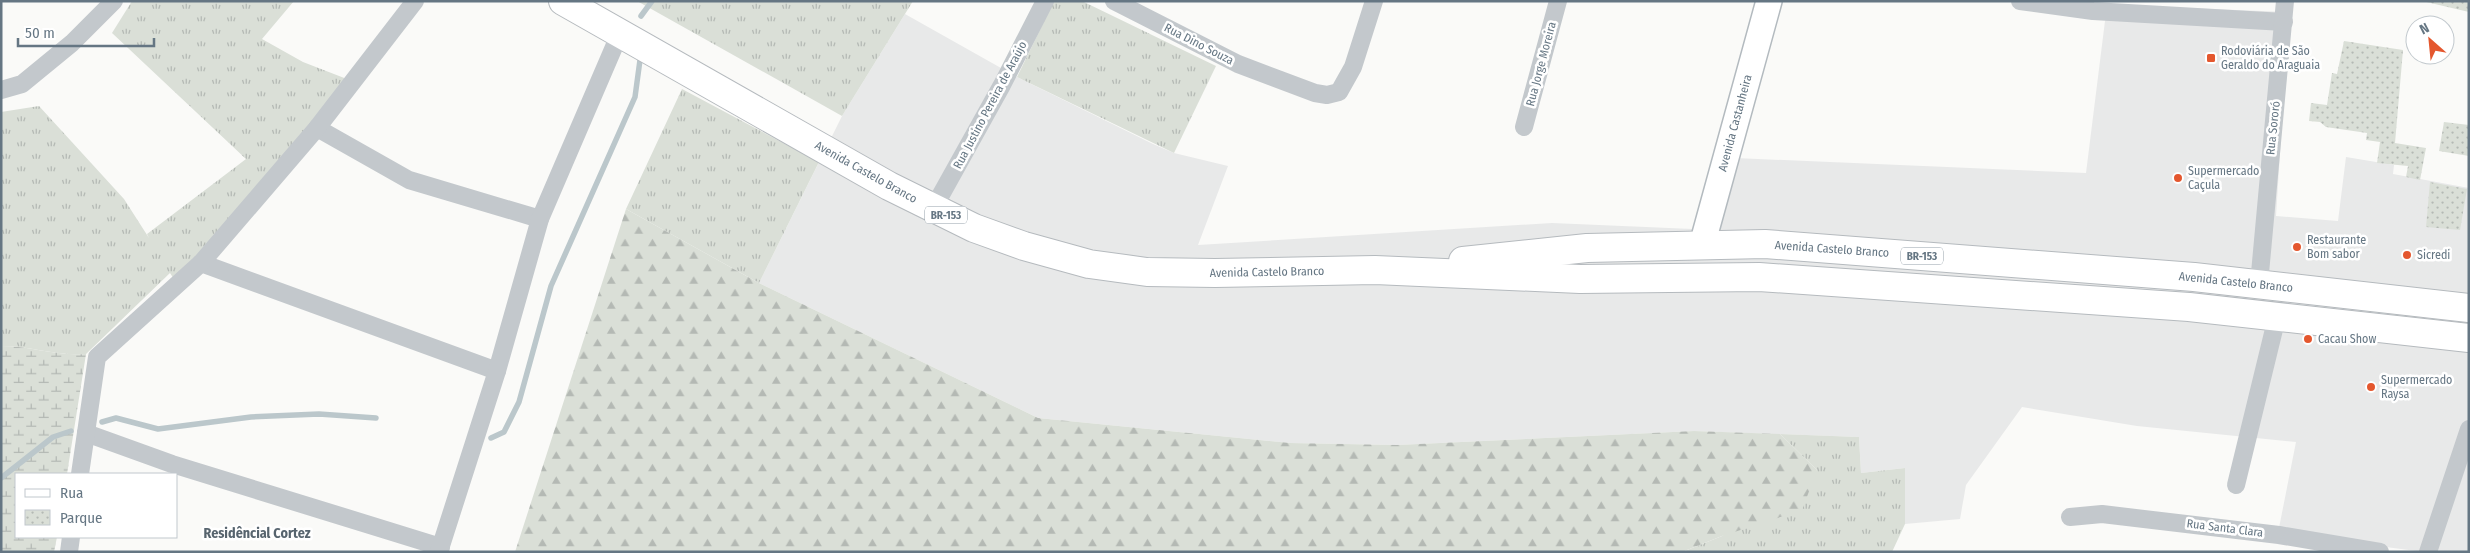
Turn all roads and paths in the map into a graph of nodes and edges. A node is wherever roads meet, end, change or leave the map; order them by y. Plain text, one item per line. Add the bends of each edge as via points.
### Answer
1 (114, 1) edge
2 (415, 1) edge
3 (563, 1) edge
4 (1045, 1) edge
5 (1114, 1) edge
6 (1374, 1) edge
7 (1558, 1) edge
8 (1769, 1) edge
9 (2020, 1) edge
10 (2285, 1) edge
11 (2284, 22) junction
12 (620, 33) junction
13 (1, 90) edge
14 (1524, 127) dead end
15 (317, 128) junction
16 (933, 209) junction
17 (540, 218) junction
18 (1702, 245) junction
19 (201, 263) junction
20 (1375, 270) junction
21 (2259, 284) junction
22 (2469, 308) edge
23 (2264, 316) junction
24 (2469, 338) edge
25 (497, 371) junction
26 (2469, 429) edge
27 (86, 433) junction
28 (80, 473) edge
29 (2236, 486) dead end
30 (2070, 517) dead end
31 (71, 538) edge
32 (440, 549) edge
33 (69, 552) edge
34 (2380, 552) edge
35 (2428, 552) edge

1 - 13 street via 72,43 22,84
2 - 15 street
3 - 12 main road, Avenida Castelo Branco / BR-153
4 - 16 street, Rua Justino Pereira de Araújo
5 - 6 street, Rua Dino Souza via 1238,64 1327,95 1339,92 1353,68
7 - 14 street, Rua Jorge Moreira
8 - 18 street, Avenida Castanheira
9 - 11 street via 2093,11
10 - 11 street, Rua Sororó
11 - 21 street, Rua Sororó
12 - 16 main road, Avenida Castelo Branco / BR-153
12 - 17 street
15 - 17 street via 409,180
15 - 19 street
16 - 20 main road, Avenida Castelo Branco / BR-153 via 1024,246 1116,268 1174,273
17 - 25 street
18 - 20 main road, Avenida Castelo Branco / BR-153 via 1577,249
18 - 21 main road, Avenida Castelo Branco / BR-153 via 1764,244 1853,249
19 - 25 street
19 - 27 street via 97,357
20 - 23 main road, Avenida Castelo Branco / BR-153 via 1580,279 1759,277 2179,306
21 - 22 main road, Avenida Castelo Branco / BR-153
21 - 23 main road
23 - 24 main road, Avenida Castelo Branco / BR-153
23 - 29 street
25 - 32 street
26 - 35 street
27 - 28 street
27 - 32 street via 172,464
30 - 34 street, Rua Santa Clara via 2102,514 2279,535
31 - 33 street

